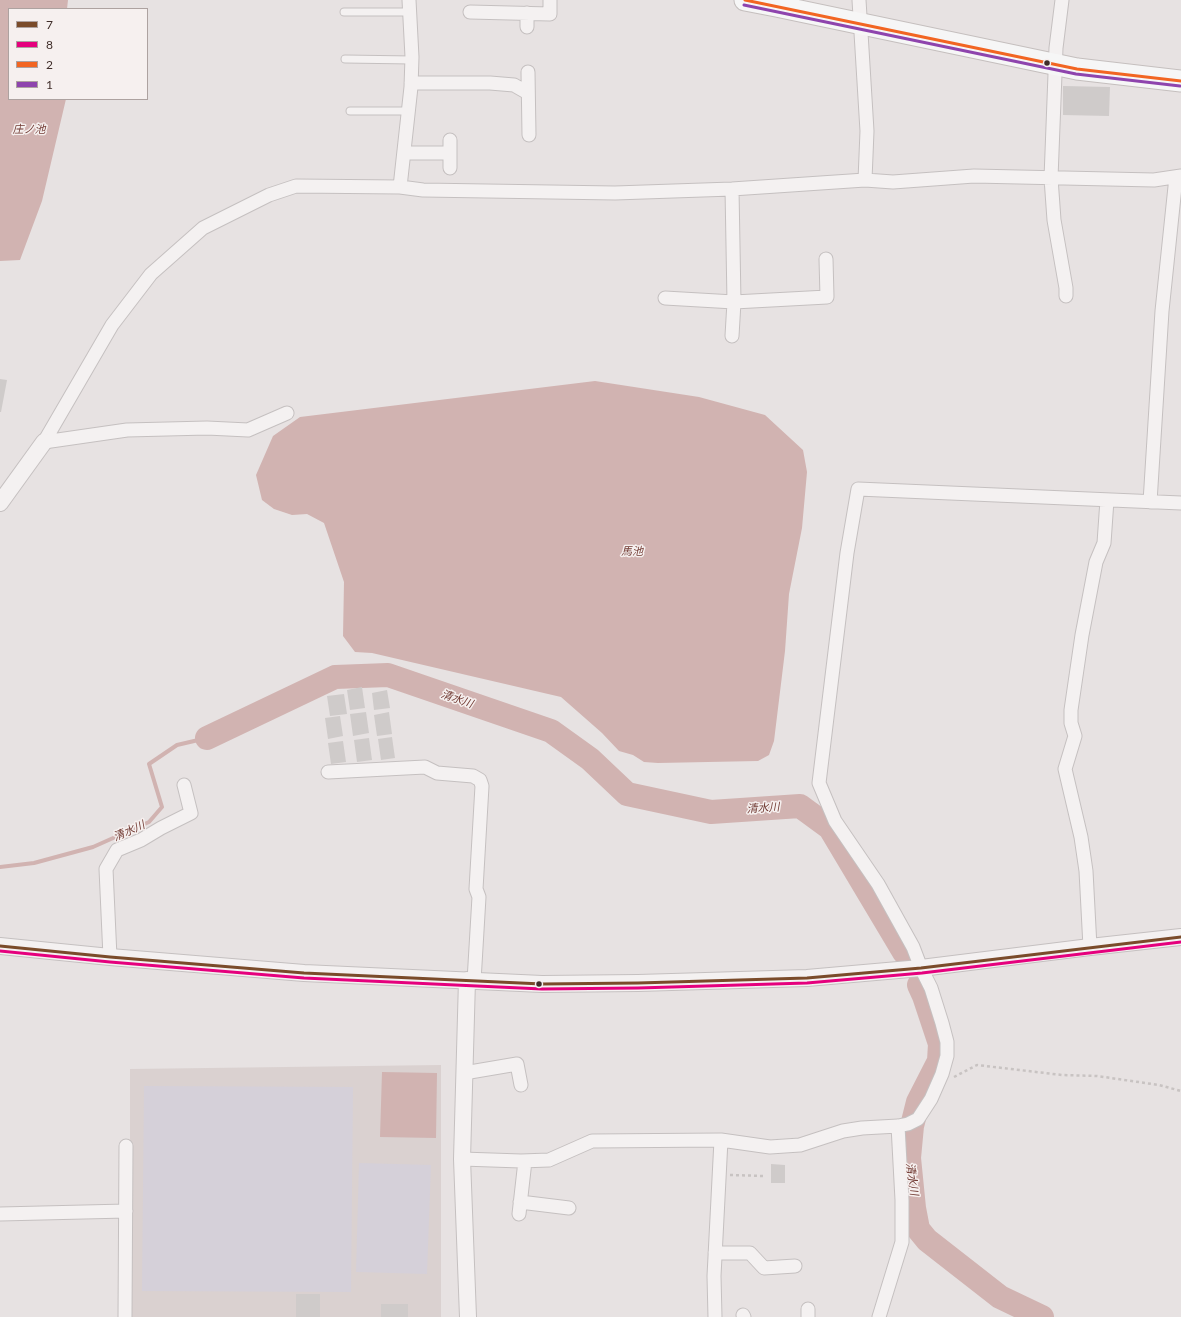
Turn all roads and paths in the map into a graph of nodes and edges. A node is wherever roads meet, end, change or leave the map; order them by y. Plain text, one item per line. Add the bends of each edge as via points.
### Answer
1 (550, 0) edge
2 (745, 0) edge
3 (859, 0) edge
4 (1062, 0) edge
5 (776, 3) edge
6 (409, 6) edge
7 (344, 12) dead end
8 (470, 12) dead end
9 (527, 13) junction
10 (860, 23) junction
11 (527, 27) dead end
12 (345, 59) dead end
13 (412, 60) junction
14 (1056, 65) junction
15 (528, 72) dead end
16 (1181, 81) edge
17 (412, 83) junction
18 (528, 93) junction
19 (350, 111) dead end
20 (408, 111) junction
21 (529, 135) dead end
22 (450, 140) dead end
23 (404, 153) junction
24 (450, 153) junction
25 (450, 168) dead end
26 (1178, 176) edge
27 (1050, 178) junction
28 (865, 180) junction
29 (400, 186) junction
30 (732, 189) junction
31 (826, 259) dead end
32 (1066, 296) dead end
33 (665, 298) dead end
34 (734, 302) junction
35 (732, 336) dead end
36 (287, 413) dead end
37 (44, 442) junction
38 (1107, 500) junction
39 (1150, 502) junction
40 (0, 503) edge
41 (1181, 503) edge
42 (328, 772) dead end
43 (184, 785) dead end
44 (1181, 937) edge
45 (0, 946) edge
46 (1090, 947) junction
47 (110, 957) junction
48 (921, 968) junction
49 (470, 980) junction
50 (464, 1073) junction
51 (940, 1079) junction
52 (521, 1085) dead end
53 (1181, 1091) edge
54 (908, 1123) junction
55 (721, 1140) junction
56 (126, 1146) dead end
57 (462, 1159) junction
58 (525, 1161) junction
59 (720, 1175) junction
60 (764, 1176) dead end
61 (569, 1208) dead end
62 (126, 1211) junction
63 (0, 1214) edge
64 (715, 1252) junction
65 (795, 1266) dead end
66 (125, 1317) edge
67 (468, 1317) edge
68 (715, 1317) edge
69 (879, 1317) edge

1 - 9 street via 550,14
2 - 5 main road
3 - 10 street
4 - 14 street
5 - 10 main road
6 - 7 lane
6 - 13 street
8 - 9 street
9 - 11 street
10 - 14 main road
10 - 28 street via 867,132
12 - 13 lane
13 - 17 street
14 - 16 main road
14 - 27 street
15 - 18 street
17 - 18 street via 514,85
17 - 20 street
18 - 21 street
19 - 20 lane
20 - 23 street
22 - 24 street
23 - 24 street
23 - 29 street
24 - 25 street
26 - 27 street via 1154,180
26 - 39 street via 1162,311
27 - 28 street via 974,176 893,182
27 - 32 street
28 - 30 street
29 - 30 street via 423,190 615,193
29 - 37 street via 296,186 269,195 203,228 151,274 132,298 112,325
30 - 34 street
31 - 34 street via 827,297
33 - 34 street
34 - 35 street
36 - 37 street via 248,430 127,430
37 - 40 street
38 - 39 street
38 - 46 street via 1104,543 1096,562 1082,635 1071,710 1074,736 1065,769 1086,871
38 - 48 street via 858,489 847,553 819,783 835,821 878,884 913,947
39 - 41 street
42 - 49 street via 425,767 437,773 473,776 480,780 482,786 476,889 479,897
43 - 47 street via 191,813 117,850 106,868
44 - 46 street
45 - 47 street
46 - 48 street
47 - 49 street via 304,973
48 - 49 street via 807,978 646,983 542,984
48 - 51 street via 931,988 947,1042 947,1056
49 - 50 street
50 - 52 street via 517,1064
50 - 57 street
51 - 53 path via 946,1081 977,1065 1097,1076 1159,1085
51 - 54 street via 931,1099
54 - 55 street via 843,1131 800,1145 770,1147
54 - 69 street via 902,1200 902,1242
55 - 58 street via 592,1141 549,1160
55 - 59 street
56 - 62 street
57 - 58 street
57 - 67 street
58 - 61 street via 519,1208
59 - 60 path
59 - 64 street
62 - 63 street
62 - 66 street
64 - 65 street via 750,1253 764,1268
64 - 68 street

